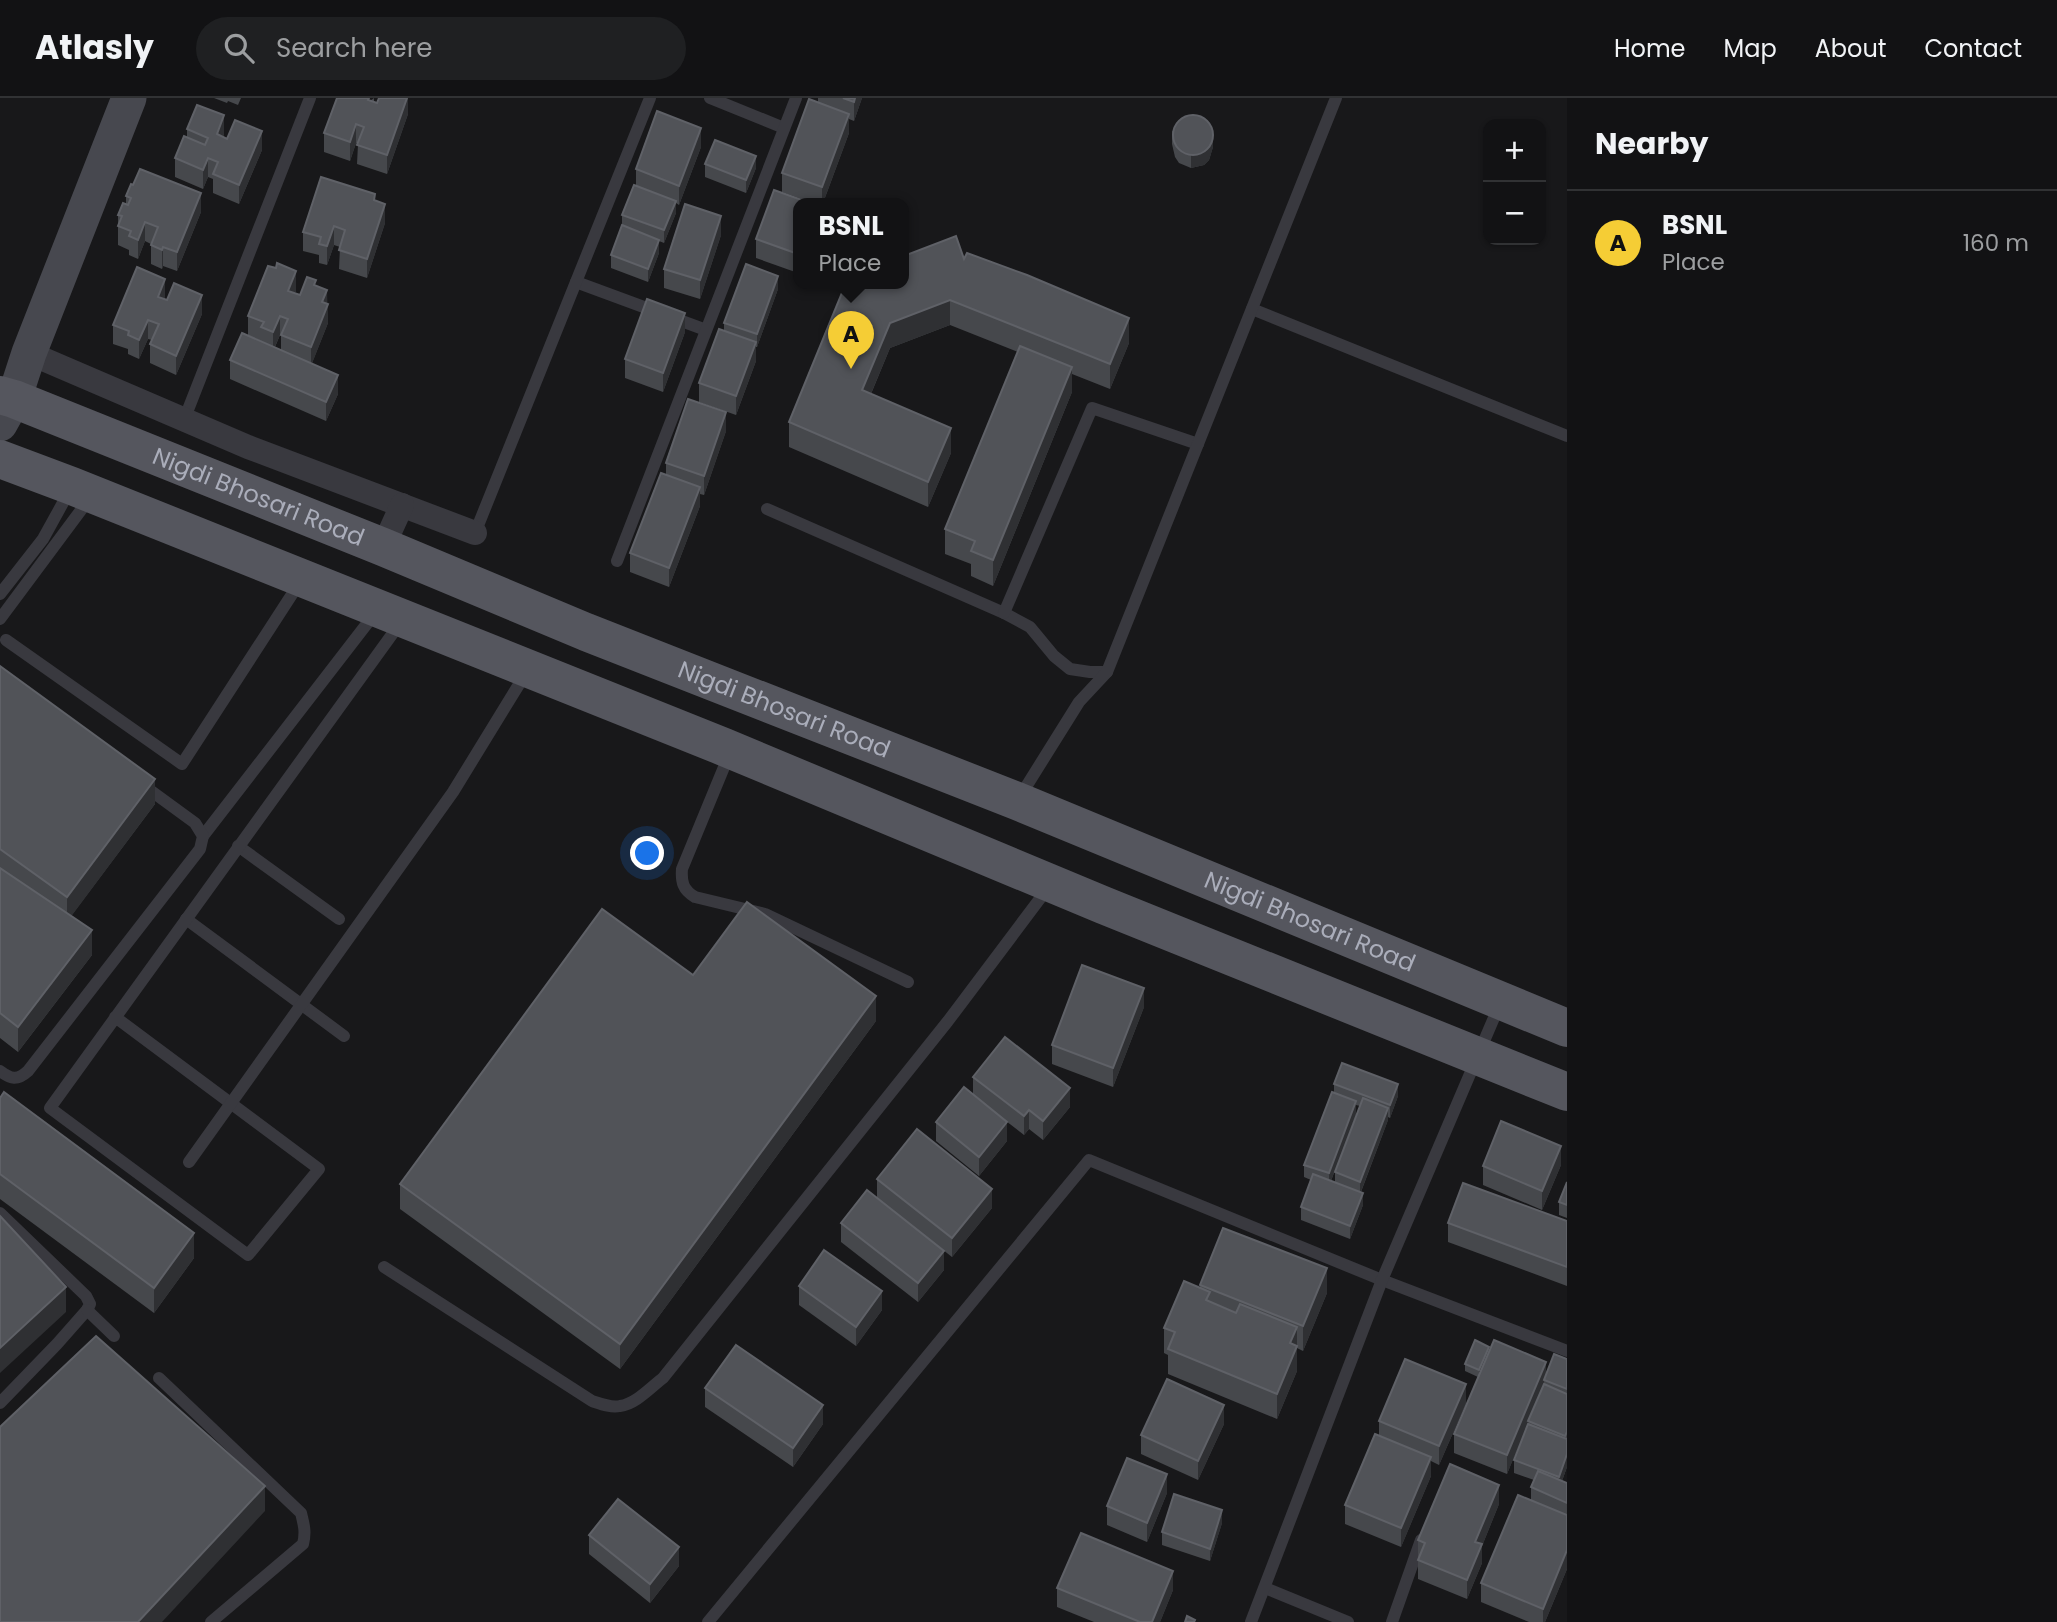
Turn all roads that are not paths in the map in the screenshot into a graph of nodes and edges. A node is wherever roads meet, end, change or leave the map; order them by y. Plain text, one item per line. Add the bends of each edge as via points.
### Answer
1 (129, 98) edge
2 (310, 98) edge
3 (650, 98) edge
4 (710, 98) edge
5 (796, 98) edge
6 (1336, 98) edge
7 (784, 128) junction
8 (576, 282) junction
9 (1252, 309) junction
10 (706, 330) junction
11 (29, 353) junction
12 (5, 406) edge
13 (184, 420) junction
14 (1567, 436) edge
15 (1198, 444) junction
16 (248, 447) junction
17 (0, 460) edge
18 (233, 486) junction
19 (82, 490) junction
20 (402, 505) junction
21 (767, 509) dead end
22 (475, 533) joint
23 (383, 547) junction
24 (617, 561) dead end
25 (302, 578) junction
26 (0, 594) edge
27 (1004, 613) junction
28 (391, 614) junction
29 (0, 619) edge
30 (6, 640) dead end
31 (528, 669) junction
32 (1107, 672) junction
33 (731, 750) junction
34 (130, 775) edge
35 (1017, 801) junction
36 (203, 836) junction
37 (238, 846) junction
38 (1052, 884) junction
39 (186, 919) junction
40 (339, 919) dead end
41 (908, 982) dead end
42 (1501, 1002) junction
43 (302, 1004) junction
44 (115, 1017) junction
45 (1567, 1028) edge
46 (344, 1036) dead end
47 (1477, 1056) junction
48 (0, 1071) edge
49 (1567, 1092) edge
50 (231, 1104) junction
51 (189, 1162) dead end
52 (0, 1213) edge
53 (384, 1267) dead end
54 (1382, 1280) junction
55 (87, 1310) junction
56 (114, 1336) dead end
57 (1567, 1351) edge
58 (159, 1378) dead end
59 (0, 1403) edge
60 (1421, 1540) edge
61 (1265, 1588) junction
62 (211, 1622) edge
63 (708, 1622) edge
64 (1251, 1622) edge
65 (1348, 1622) edge
66 (1392, 1622) edge

1 - 11 street
2 - 13 lane
3 - 8 lane
4 - 7 lane
5 - 7 lane
6 - 9 lane
7 - 10 lane
8 - 10 lane
8 - 22 lane
9 - 14 lane
9 - 15 lane
10 - 24 lane
11 - 12 street
11 - 13 street
12 - 18 main road, Nigdi Bhosari Road
13 - 16 street
15 - 27 lane via 1091,408
15 - 32 lane
16 - 18 street
16 - 20 street
17 - 19 main road
18 - 23 main road, Nigdi Bhosari Road
19 - 25 main road
19 - 26 lane
19 - 29 lane
20 - 22 street
20 - 23 street
21 - 27 lane
23 - 35 main road, Nigdi Bhosari Road
25 - 28 main road
25 - 30 lane via 182,764
27 - 32 lane via 1030,627 1070,669
28 - 31 main road
28 - 36 lane
28 - 37 lane
31 - 33 main road
31 - 43 lane via 453,792
32 - 35 lane via 1079,702
33 - 38 main road
33 - 41 lane via 682,869 686,892 765,914
34 - 36 lane via 194,823
35 - 42 main road, Nigdi Bhosari Road
36 - 48 lane via 200,849 28,1071 15,1079
37 - 39 lane
37 - 40 lane
38 - 47 main road
38 - 53 lane via 672,1367 638,1398 621,1406 592,1401
39 - 43 lane
39 - 44 lane
42 - 45 main road, Nigdi Bhosari Road
42 - 47 lane
43 - 46 lane
43 - 50 lane
44 - 50 lane
44 - 50 lane via 50,1108 248,1255 319,1169
47 - 49 main road
47 - 54 lane
50 - 51 lane
52 - 55 lane via 86,1296
54 - 57 lane
54 - 61 lane
54 - 63 lane via 1090,1160
55 - 56 lane
55 - 59 lane
58 - 62 lane via 301,1513 304,1526 303,1544
60 - 66 lane
61 - 64 lane
61 - 65 lane

